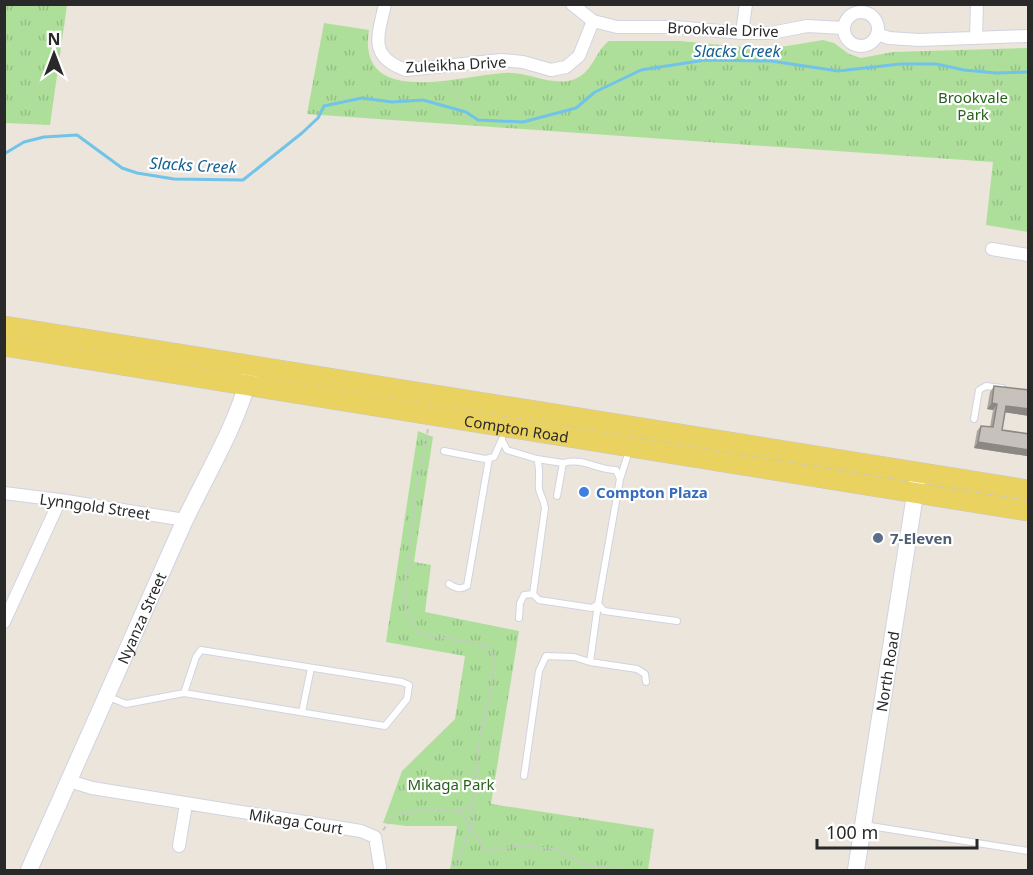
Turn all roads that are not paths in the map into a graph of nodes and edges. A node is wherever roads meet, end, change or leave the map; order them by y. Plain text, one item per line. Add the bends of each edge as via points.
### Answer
1 (385, 4) edge
2 (572, 4) edge
3 (746, 4) edge
4 (977, 4) edge
5 (864, 8) edge
6 (592, 21) junction
7 (844, 28) junction
8 (742, 33) junction
9 (877, 34) junction
10 (1029, 36) edge
11 (976, 38) junction
12 (992, 249) dead end
13 (1029, 255) edge
14 (4, 326) edge
15 (4, 346) edge
16 (251, 366) junction
17 (247, 386) junction
18 (1007, 389) edge
19 (974, 419) dead end
20 (504, 434) junction
21 (630, 447) junction
22 (444, 451) dead end
23 (489, 458) junction
24 (537, 459) junction
25 (563, 463) junction
26 (919, 473) junction
27 (620, 479) junction
28 (1029, 490) edge
29 (4, 493) edge
30 (915, 493) junction
31 (556, 496) dead end
32 (60, 500) junction
33 (1029, 512) edge
34 (185, 520) junction
35 (449, 584) dead end
36 (533, 594) junction
37 (598, 604) junction
38 (519, 618) dead end
39 (676, 621) dead end
40 (5, 622) edge
41 (590, 662) junction
42 (311, 668) junction
43 (646, 682) dead end
44 (184, 693) junction
45 (107, 696) junction
46 (302, 712) junction
47 (524, 776) dead end
48 (69, 781) junction
49 (186, 804) junction
50 (863, 825) junction
51 (179, 846) dead end
52 (1029, 851) edge
53 (380, 867) dead end
54 (29, 870) edge
55 (856, 870) edge

1 - 6 street, Zuleikha Drive via 379,46 383,58 406,70 501,60 550,70 566,67 579,56
2 - 6 street, Brookvale Drive
3 - 8 street
4 - 11 street
5 - 7 street via 848,18
5 - 9 street via 877,22
6 - 8 street, Brookvale Drive via 617,27
7 - 8 street, Brookvale Drive via 807,26 783,32
7 - 9 street via 847,39 855,45 871,43
9 - 11 street via 918,40
10 - 11 street
12 - 13 street
14 - 16 main road, Compton Road
15 - 17 main road, Compton Road
16 - 17 street, Nyanza Street
16 - 26 main road, Compton Road
17 - 20 main road, Compton Road
17 - 34 street, Nyanza Street
18 - 19 lane via 986,386 979,390
20 - 21 main road, Compton Road
20 - 23 lane via 494,457
20 - 24 lane via 507,450
21 - 27 lane
21 - 30 main road, Compton Road
22 - 23 lane
23 - 35 lane via 467,586 455,588
24 - 25 lane
24 - 36 lane via 539,491 545,508
25 - 27 lane via 582,461 616,470
25 - 31 lane
26 - 28 main road, Compton Road
26 - 30 street, North Road
27 - 37 lane
29 - 32 street, Lynngold Street
30 - 33 main road, Compton Road
30 - 50 street, North Road
32 - 34 street, Lynngold Street
32 - 40 street
34 - 45 street, Nyanza Street
36 - 37 lane via 539,600 592,608
36 - 38 lane via 524,595
37 - 39 lane via 604,611
37 - 41 lane
41 - 43 lane via 637,669 645,674
41 - 47 lane via 546,656 539,671
42 - 44 lane via 201,650
42 - 46 lane
42 - 46 lane via 402,682 409,685 407,699 385,726
44 - 45 lane via 126,704
44 - 46 lane
45 - 48 street, Nyanza Street
48 - 49 street, Mikaga Court
48 - 54 street, Nyanza Street
49 - 51 street
49 - 53 street, Mikaga Court via 361,831 375,837
50 - 52 lane
50 - 55 street, North Road

